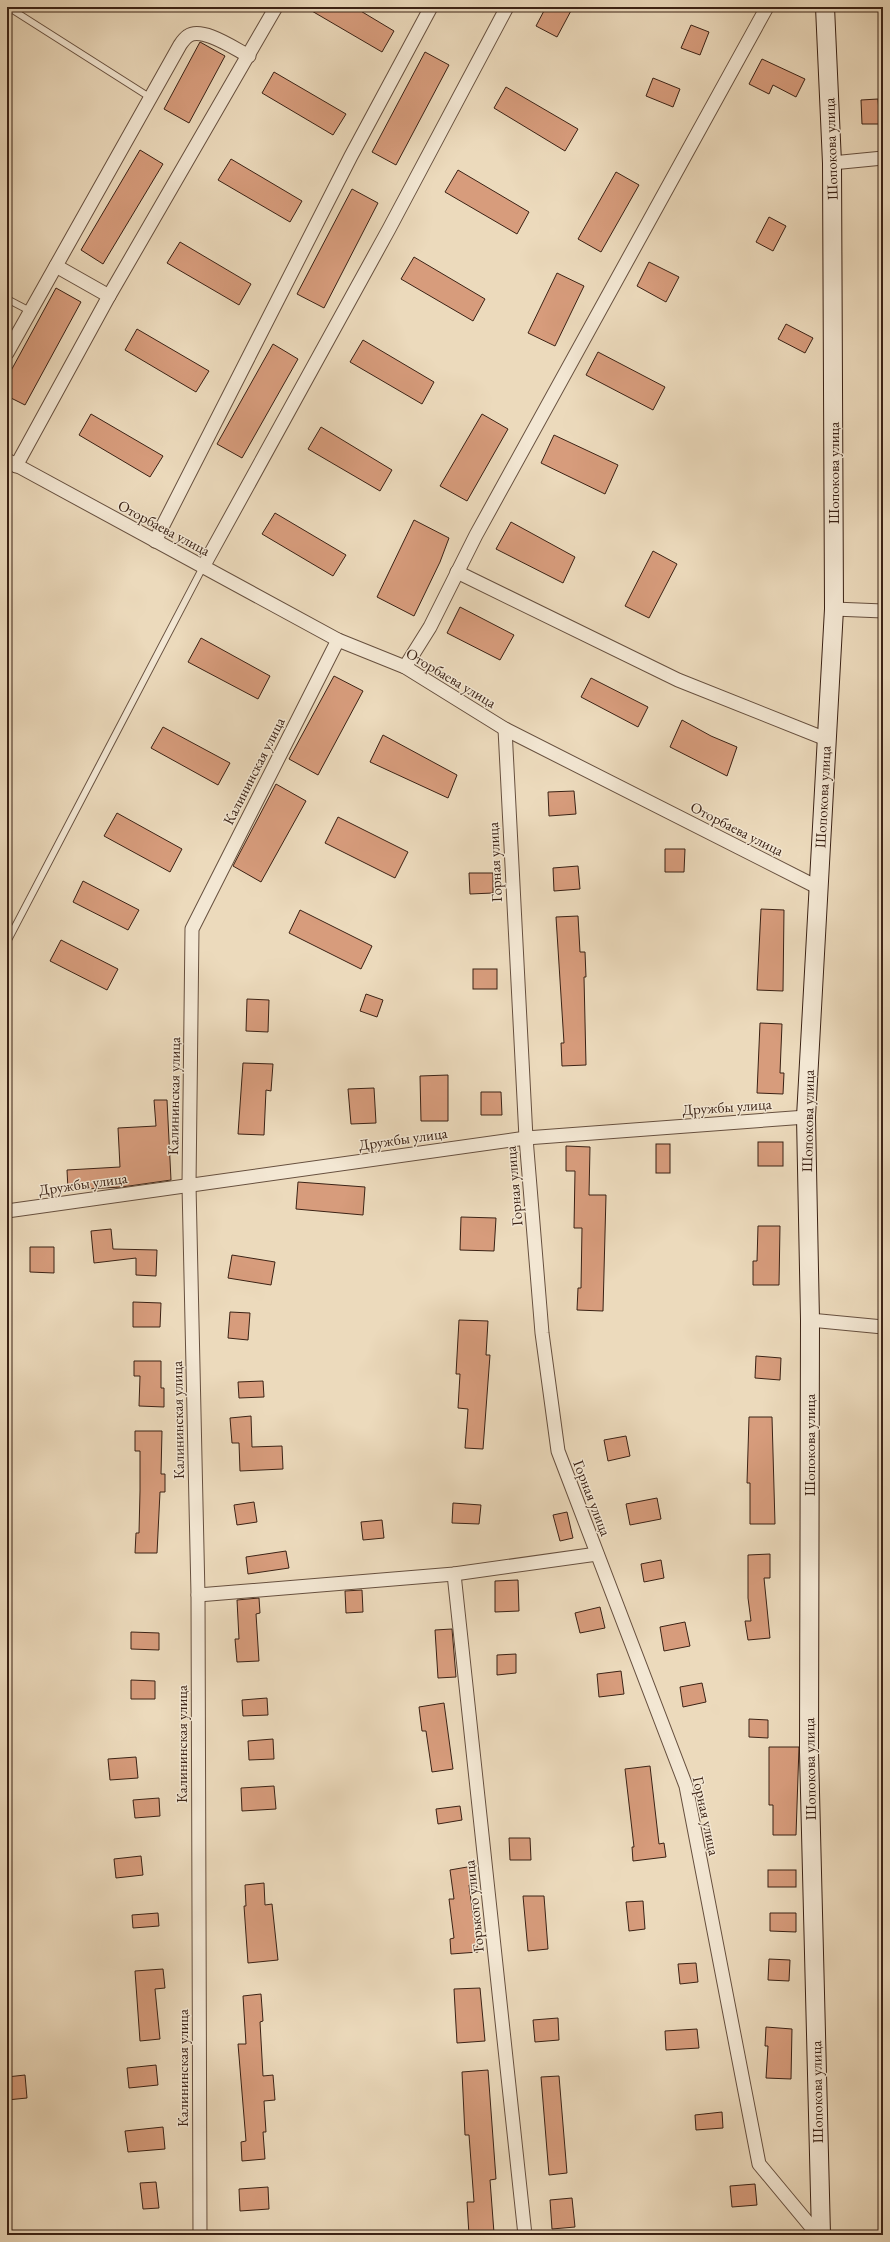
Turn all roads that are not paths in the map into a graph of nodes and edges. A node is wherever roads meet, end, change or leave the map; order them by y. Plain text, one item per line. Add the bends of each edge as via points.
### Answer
1 (8, 7) edge
2 (276, 7) edge
3 (431, 7) edge
4 (507, 7) edge
5 (767, 7) edge
6 (825, 7) edge
7 (249, 56) junction
8 (151, 98) junction
9 (883, 158) edge
10 (832, 163) junction
11 (56, 266) junction
12 (109, 296) junction
13 (7, 299) edge
14 (30, 311) junction
15 (7, 353) edge
16 (11, 463) edge
17 (155, 541) junction
18 (203, 567) junction
19 (457, 572) junction
20 (834, 609) junction
21 (883, 611) edge
22 (338, 640) junction
23 (405, 667) junction
24 (505, 729) junction
25 (826, 739) junction
26 (817, 887) junction
27 (7, 942) edge
28 (806, 1117) junction
29 (526, 1138) junction
30 (189, 1185) junction
31 (7, 1211) edge
32 (810, 1320) junction
33 (883, 1326) edge
34 (597, 1554) junction
35 (454, 1574) junction
36 (198, 1595) junction
37 (200, 2235) edge
38 (525, 2235) edge
39 (820, 2235) edge

1 - 8 lane
2 - 7 street
3 - 17 street via 351,156
4 - 18 street via 389,229
5 - 19 street
6 - 10 street, Шопокова улица
7 - 8 street via 205,34 187,36
7 - 12 street
8 - 11 street
9 - 10 street
10 - 20 street, Шопокова улица
11 - 12 street
11 - 14 street
12 - 16 street
13 - 14 lane
14 - 15 street
16 - 17 street, Оторбаева улица
17 - 18 street, Оторбаева улица
18 - 22 street, Оторбаева улица
18 - 27 lane
19 - 23 street via 430,627
19 - 25 street via 678,680
20 - 21 street
20 - 25 street, Шопокова улица
22 - 23 street, Оторбаева улица
22 - 30 street, Калининская улица via 192,929
23 - 24 street, Оторбаева улица
24 - 26 street, Оторбаева улица
24 - 29 street, Горная улица
25 - 26 street, Шопокова улица
26 - 28 street, Шопокова улица
28 - 29 street, Дружбы улица
28 - 32 street, Шопокова улица
29 - 30 street, Дружбы улица
29 - 34 street, Горная улица via 542,1333 558,1451
30 - 31 street, Дружбы улица
30 - 36 street, Калининская улица
32 - 33 street
32 - 39 street, Шопокова улица via 809,1752
34 - 35 street
34 - 39 street, Горная улица via 686,1786 759,2164
35 - 36 street
35 - 38 street, Горького улица
36 - 37 street, Калининская улица

